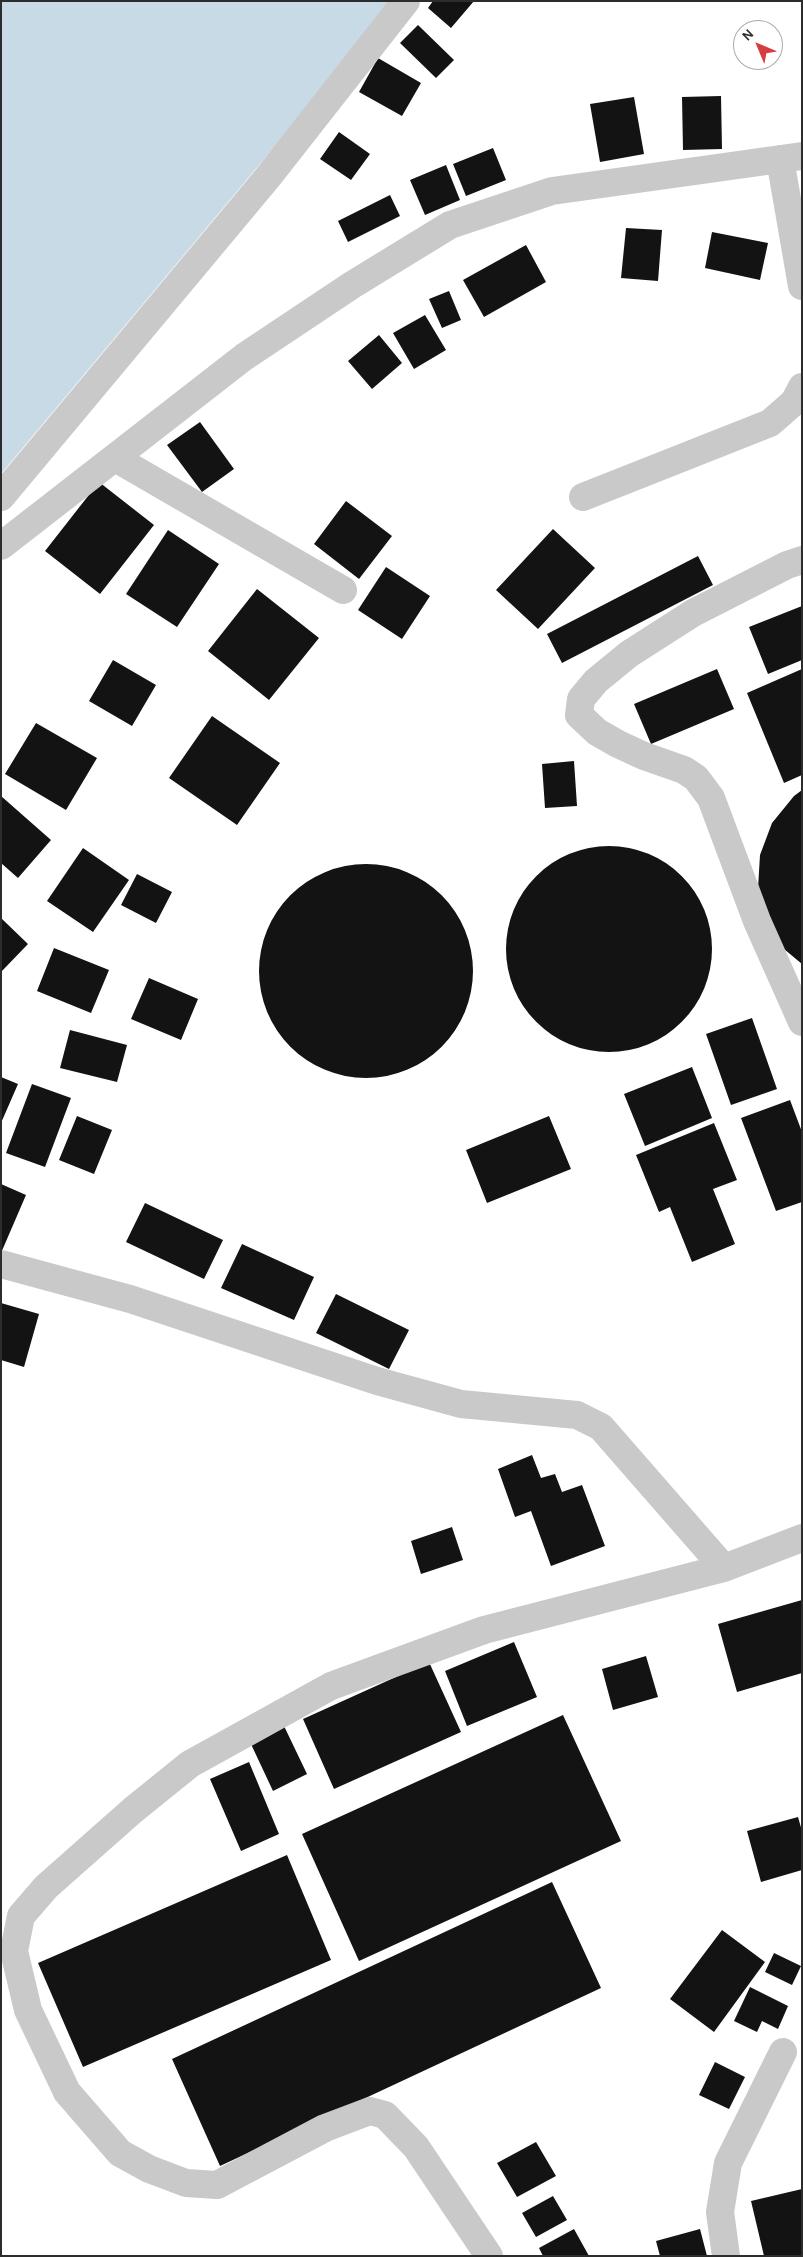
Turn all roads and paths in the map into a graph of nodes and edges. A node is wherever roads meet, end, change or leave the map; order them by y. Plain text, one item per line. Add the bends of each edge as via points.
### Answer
1 (406, 1) edge
2 (791, 157) edge
3 (802, 286) edge
4 (802, 387) edge
5 (115, 458) junction
6 (1, 497) edge
7 (583, 497) dead end
8 (1, 546) edge
9 (802, 560) edge
10 (343, 590) dead end
11 (802, 1022) edge
12 (1, 1264) edge
13 (802, 1538) edge
14 (724, 1568) junction
15 (783, 2052) dead end
16 (489, 2256) edge
17 (726, 2256) edge

1 - 6 street via 268,177
2 - 3 street
2 - 5 street via 552,191 450,225 244,357
4 - 7 street via 794,402 770,423
5 - 8 street
5 - 10 street
9 - 11 street via 693,614 629,654 596,681 580,700 578,715 597,732 618,744 684,770 696,778 711,798 757,921
12 - 14 street via 130,1299 377,1381 461,1404 577,1415 601,1426
13 - 14 street
14 - 16 street via 484,1630 331,1686 190,1764 46,1887 22,1916 14,1951 28,2010 66,2092 120,2153 149,2169 186,2183 216,2185 325,2128 370,2111 378,2113 385,2115 416,2147
15 - 17 street via 728,2162 720,2212

